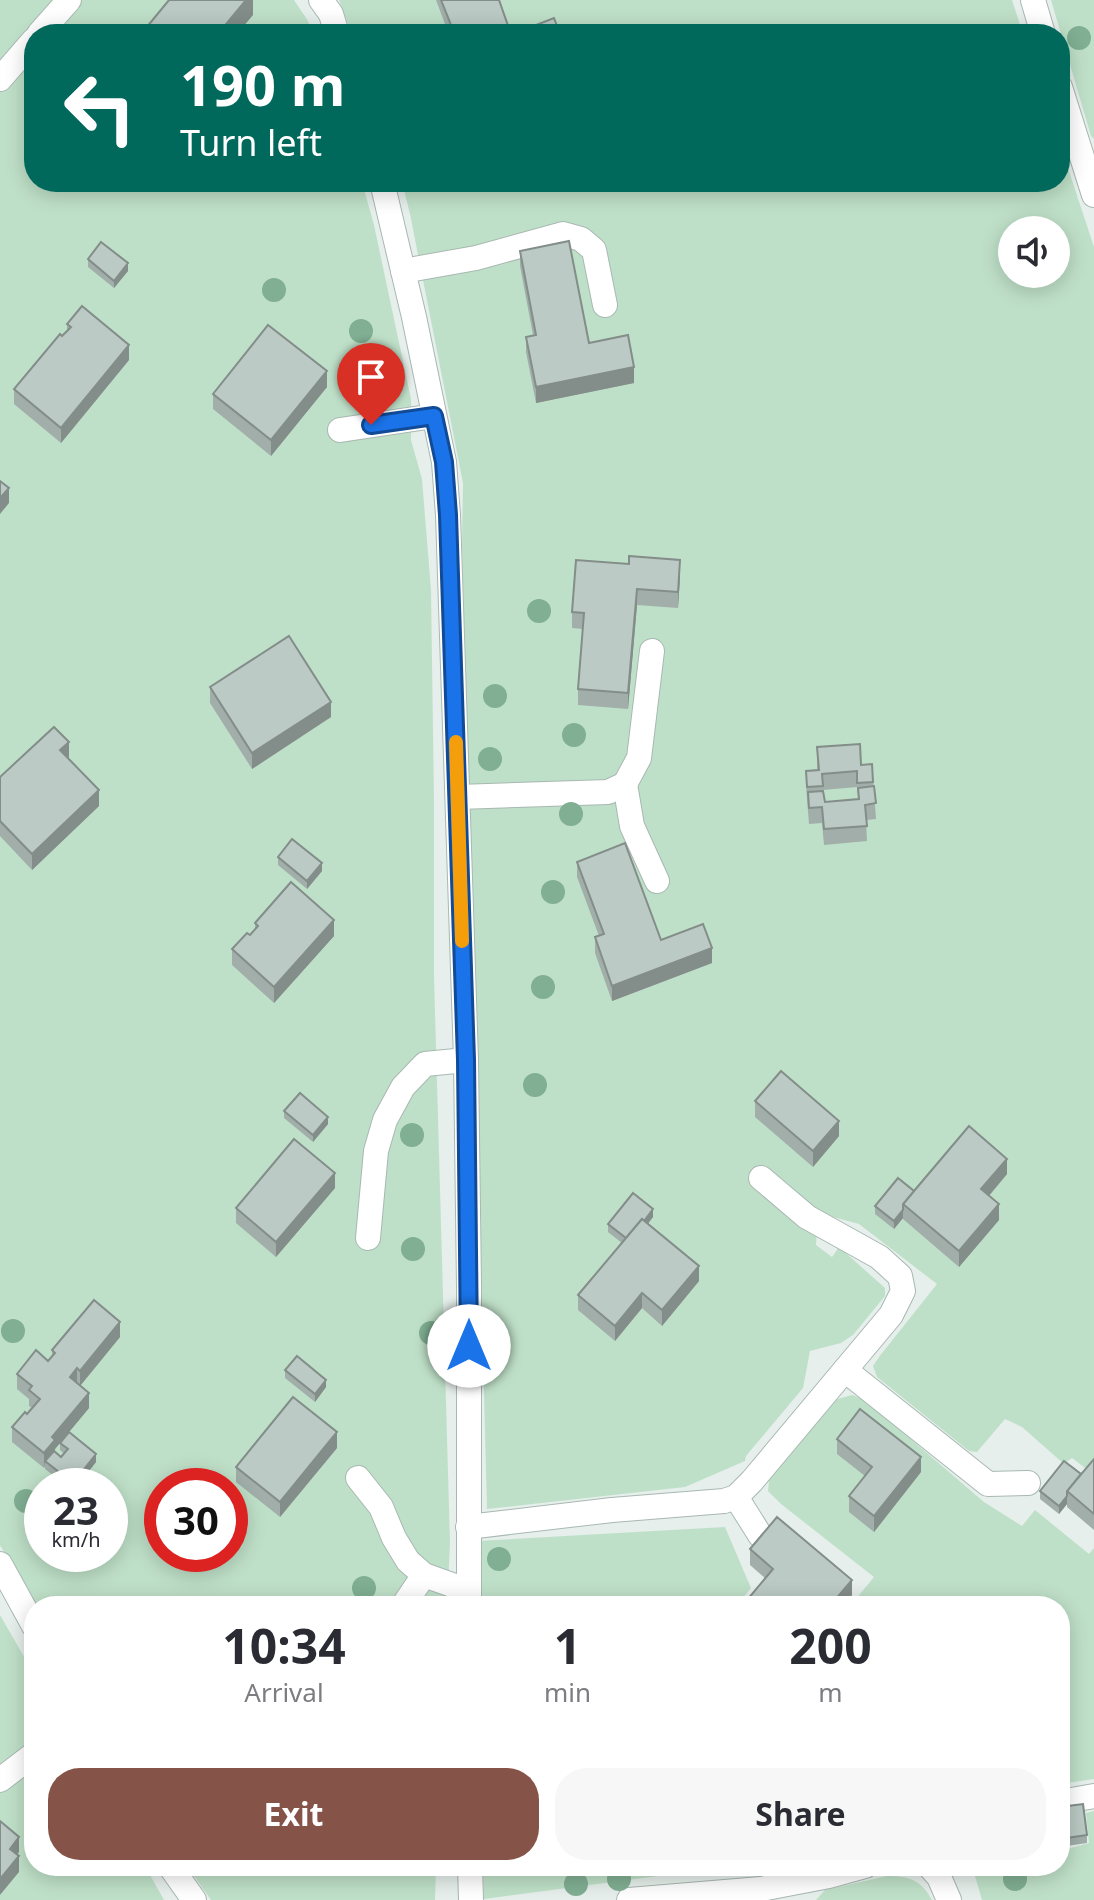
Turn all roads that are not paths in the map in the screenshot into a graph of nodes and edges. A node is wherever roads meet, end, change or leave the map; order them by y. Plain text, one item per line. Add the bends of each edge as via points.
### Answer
1 (69, 0) edge
2 (321, 0) edge
3 (1033, 0) edge
4 (48, 24) edge
5 (334, 24) edge
6 (1040, 24) edge
7 (24, 51) edge
8 (0, 79) edge
9 (1070, 119) edge
10 (384, 192) edge
11 (1094, 195) edge
12 (403, 271) junction
13 (605, 305) dead end
14 (434, 416) junction
15 (340, 430) dead end
16 (652, 651) dead end
17 (625, 784) junction
18 (458, 797) junction
19 (657, 881) dead end
20 (466, 1060) junction
21 (761, 1178) dead end
22 (368, 1238) dead end
23 (845, 1370) junction
24 (358, 1478) dead end
25 (1028, 1483) dead end
26 (736, 1497) junction
27 (468, 1527) junction
28 (760, 1535) edge
29 (0, 1564) edge
30 (424, 1575) junction
31 (410, 1596) edge
32 (463, 1596) edge
33 (469, 1596) edge
34 (24, 1608) edge
35 (24, 1762) edge
36 (0, 1780) edge
37 (1094, 1796) edge
38 (1070, 1800) edge
39 (177, 1876) edge
40 (470, 1876) edge
41 (829, 1876) edge
42 (938, 1876) edge
43 (768, 1895) edge
44 (194, 1900) edge
45 (471, 1900) edge
46 (629, 1900) edge
47 (949, 1900) edge

1 - 4 street
2 - 5 street
3 - 6 street
7 - 8 street
9 - 11 street
10 - 12 street
12 - 13 street via 563,234 594,250
12 - 14 street
14 - 15 street
14 - 18 street via 448,515
16 - 17 street via 639,758
17 - 18 street via 608,792
17 - 19 street via 632,826
18 - 20 street
20 - 22 street via 425,1064 403,1087 376,1151
20 - 27 street
21 - 23 street via 807,1217 879,1257 900,1276 903,1291 891,1315
23 - 25 street via 988,1484
23 - 26 street
24 - 30 street via 381,1507 408,1561
26 - 27 street
26 - 28 street
27 - 33 street
29 - 34 street
30 - 31 street
30 - 32 street
35 - 36 street
37 - 38 street
39 - 44 street
40 - 45 street
41 - 43 street
42 - 47 street
43 - 46 street

